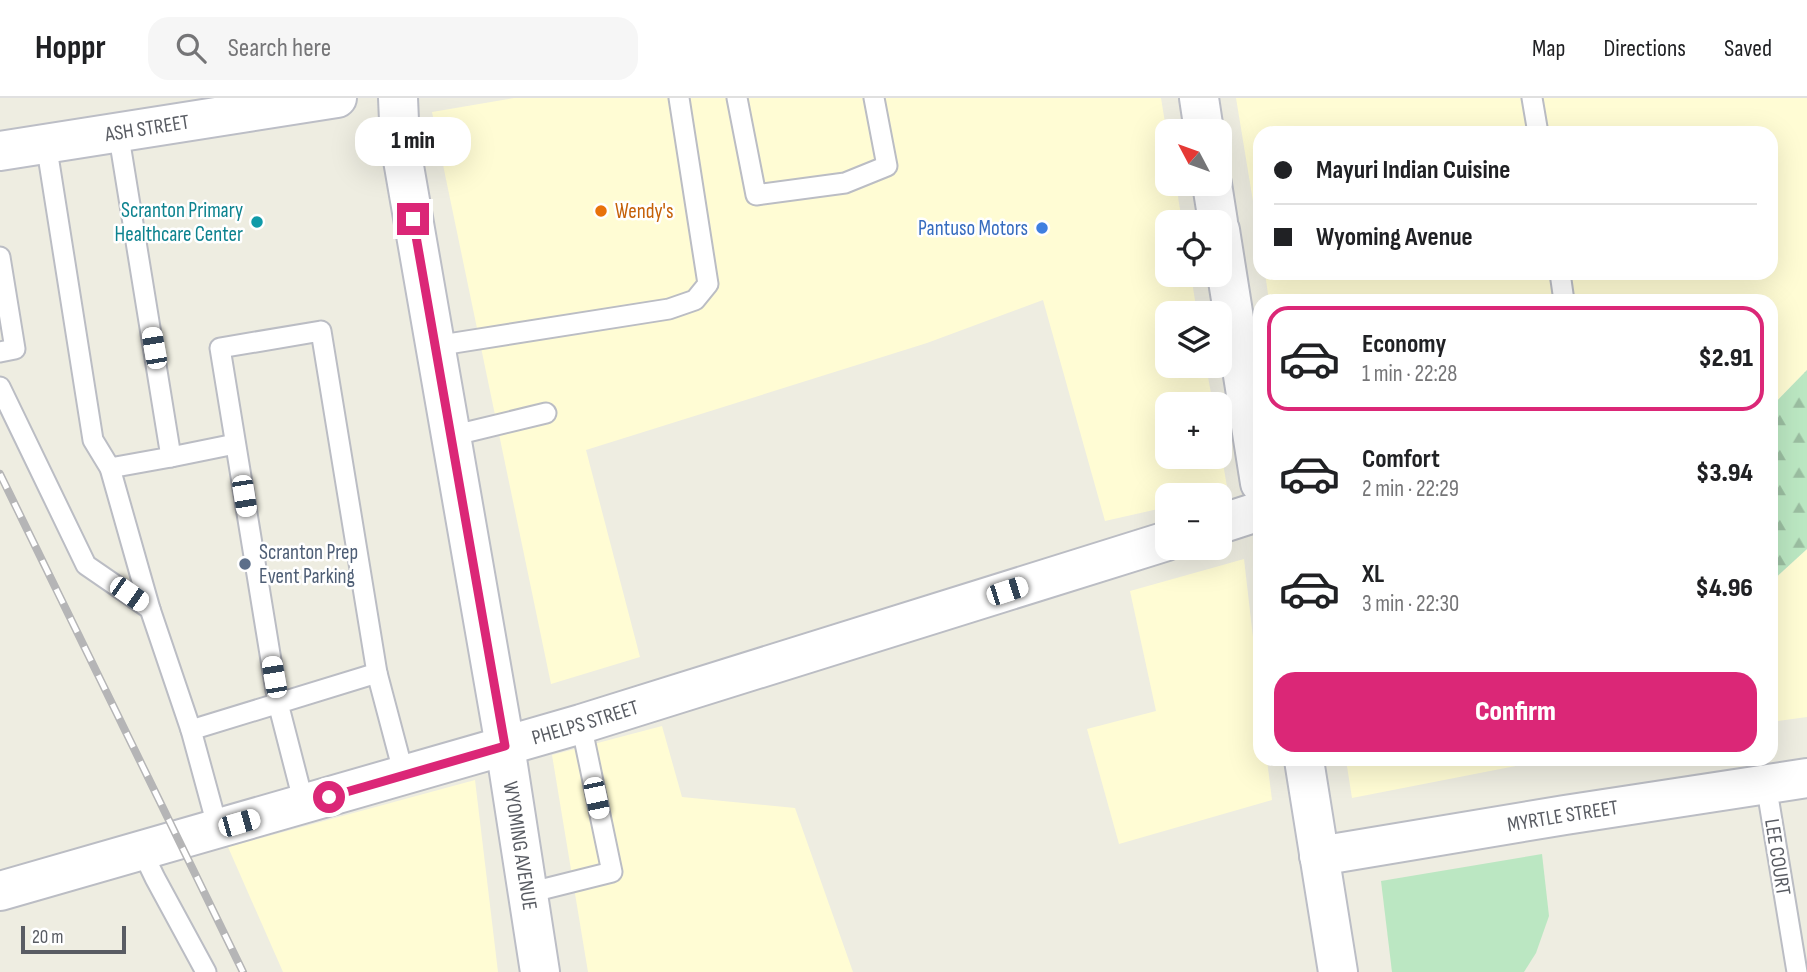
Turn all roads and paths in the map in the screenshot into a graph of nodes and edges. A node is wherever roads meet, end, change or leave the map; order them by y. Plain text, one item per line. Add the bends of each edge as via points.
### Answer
1 (337, 98) edge
2 (398, 98) edge
3 (679, 98) edge
4 (737, 98) edge
5 (874, 98) edge
6 (1199, 98) edge
7 (1532, 98) edge
8 (1202, 119) edge
9 (1537, 126) edge
10 (118, 131) junction
11 (46, 143) junction
12 (0, 151) edge
13 (0, 257) edge
14 (1229, 287) edge
15 (435, 346) junction
16 (0, 352) edge
17 (0, 387) edge
18 (546, 413) dead end
19 (451, 436) junction
20 (1253, 439) edge
21 (235, 444) junction
22 (172, 457) junction
23 (110, 468) junction
24 (1253, 513) edge
25 (1232, 520) edge
26 (1155, 545) edge
27 (150, 609) junction
28 (377, 673) junction
29 (278, 703) junction
30 (581, 724) junction
31 (191, 730) junction
32 (505, 746) junction
33 (1305, 766) edge
34 (404, 775) junction
35 (1807, 778) edge
36 (1766, 784) junction
37 (304, 804) junction
38 (218, 829) junction
39 (142, 850) junction
40 (1319, 856) junction
41 (0, 891) edge
42 (528, 893) junction
43 (206, 972) edge
44 (540, 972) edge
45 (1338, 972) edge
46 (1797, 972) edge

1 - 10 street, ASH STREET
2 - 15 street, WYOMING AVENUE via 400,143
3 - 15 lane via 708,284 695,300 669,309
4 - 5 lane via 756,195 845,183 887,166
6 - 8 street
7 - 9 lane
10 - 11 street, ASH STREET
10 - 22 lane
11 - 12 street, ASH STREET
11 - 23 lane via 93,440
13 - 16 lane via 15,349
14 - 20 street
15 - 19 street, WYOMING AVENUE
17 - 27 lane via 86,565
18 - 19 lane
19 - 32 street, WYOMING AVENUE
21 - 22 lane
21 - 28 lane via 220,348 321,331
21 - 29 lane
22 - 23 lane
23 - 27 lane
24 - 25 street
26 - 30 street, PHELPS STREET
27 - 31 lane
28 - 29 lane
28 - 34 lane
29 - 31 lane
29 - 37 lane
30 - 32 street, PHELPS STREET
30 - 42 lane via 612,872
31 - 38 lane
32 - 34 street, PHELPS STREET
32 - 42 street, WYOMING AVENUE
33 - 40 street
34 - 37 street, PHELPS STREET
35 - 36 street, MYRTLE STREET
36 - 40 street, MYRTLE STREET
36 - 46 lane, LEE COURT
37 - 38 street, PHELPS STREET
38 - 39 street, PHELPS STREET
39 - 41 street, PHELPS STREET
39 - 43 lane
40 - 45 street
42 - 44 street, WYOMING AVENUE

